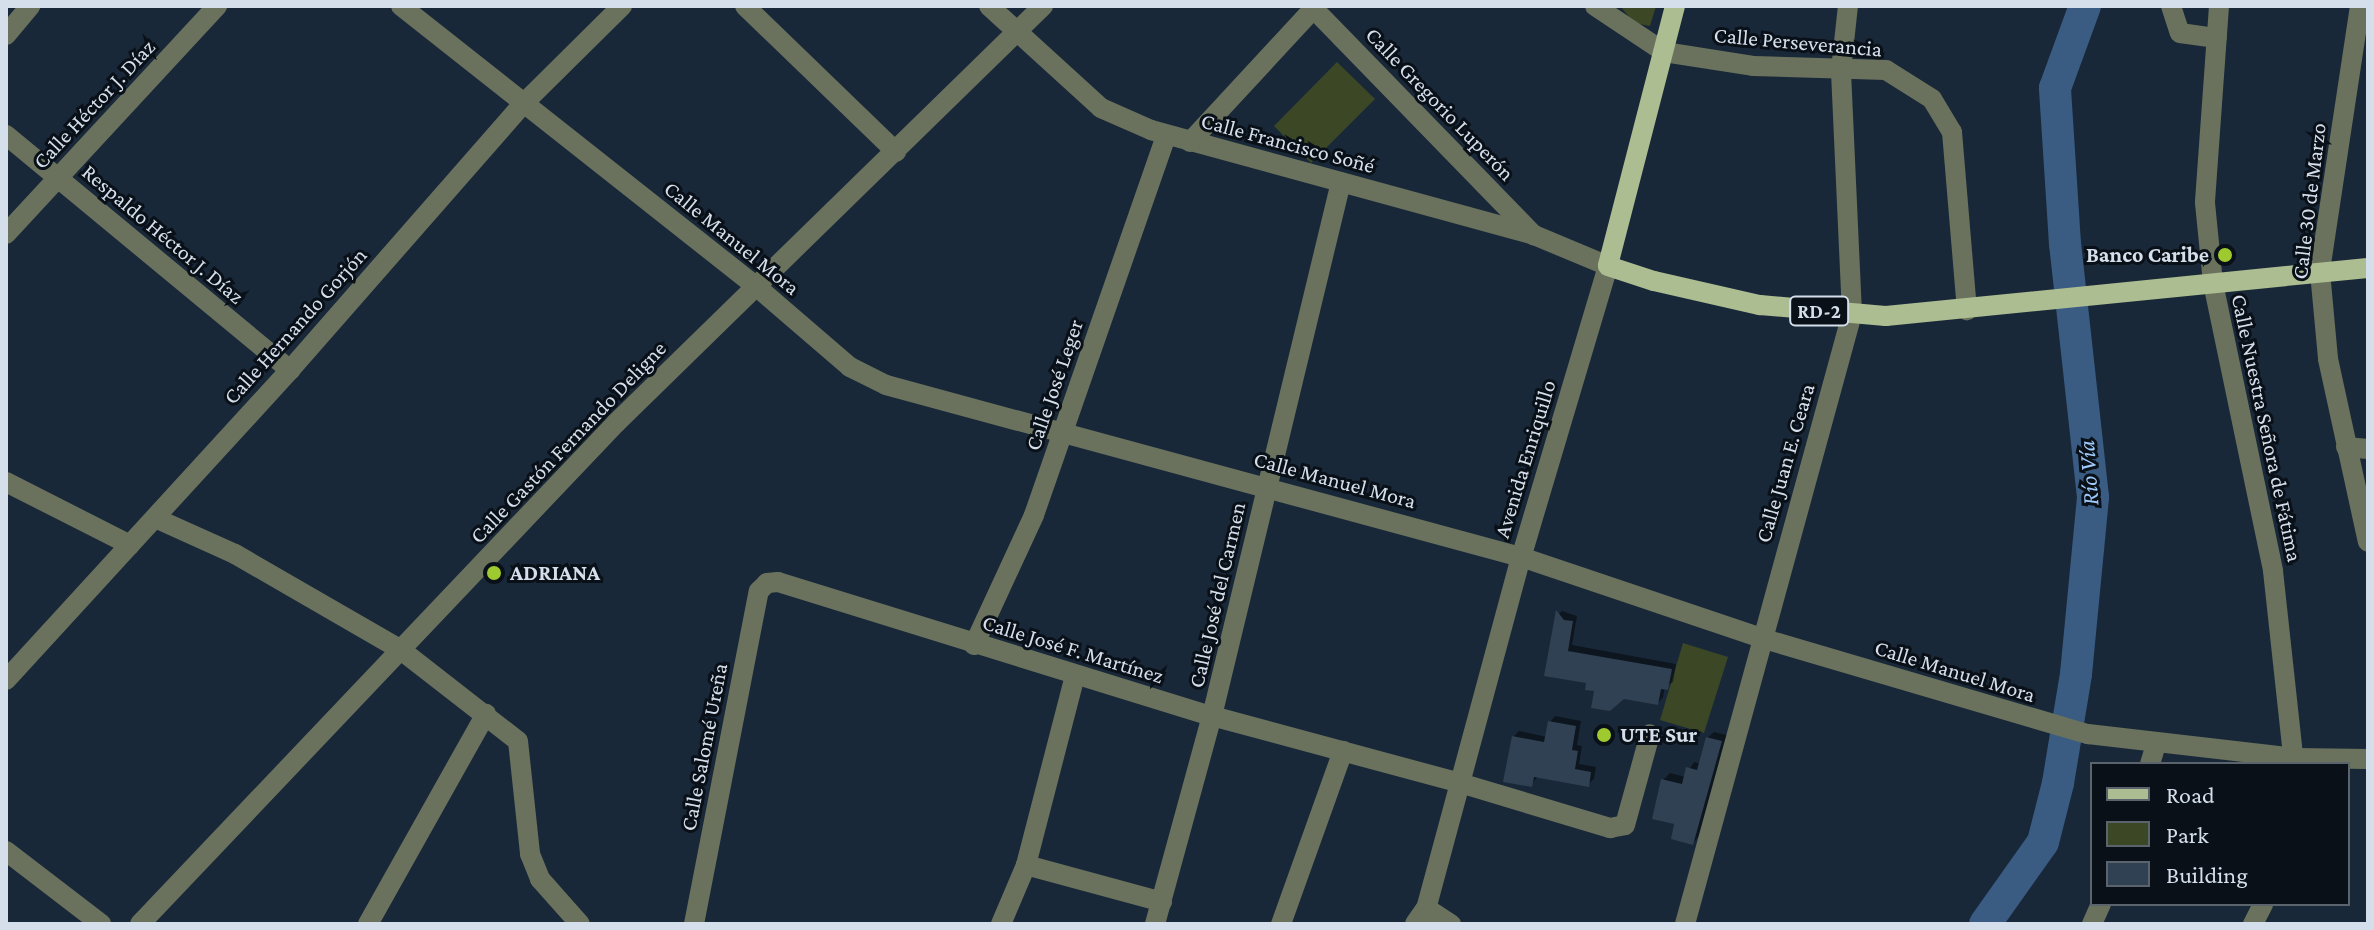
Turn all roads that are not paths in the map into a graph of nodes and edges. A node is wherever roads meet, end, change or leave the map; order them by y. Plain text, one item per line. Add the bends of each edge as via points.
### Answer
1 (30, 6) edge
2 (217, 6) edge
3 (401, 6) edge
4 (622, 6) edge
5 (745, 6) edge
6 (989, 6) edge
7 (1043, 6) edge
8 (1595, 6) edge
9 (1675, 6) edge
10 (1848, 6) edge
11 (2171, 6) edge
12 (2219, 6) edge
13 (2360, 6) edge
14 (1313, 7) edge
15 (1016, 34) junction
16 (6, 35) edge
17 (2217, 38) junction
18 (1664, 52) junction
19 (1841, 70) junction
20 (524, 103) junction
21 (6, 135) edge
22 (1166, 135) junction
23 (1190, 142) junction
24 (896, 152) junction
25 (58, 178) junction
26 (1341, 182) junction
27 (6, 234) edge
28 (1534, 235) junction
29 (1608, 266) junction
30 (2368, 268) edge
31 (2320, 272) junction
32 (2213, 283) junction
33 (757, 287) junction
34 (1967, 310) junction
35 (1852, 314) junction
36 (290, 370) junction
37 (1064, 432) junction
38 (2346, 447) junction
39 (2368, 449) edge
40 (6, 482) edge
41 (1267, 487) junction
42 (155, 518) junction
43 (2368, 542) edge
44 (130, 545) junction
45 (1521, 557) junction
46 (767, 583) joint
47 (1761, 638) junction
48 (974, 645) junction
49 (401, 650) junction
50 (1075, 675) junction
51 (6, 680) edge
52 (486, 714) junction
53 (1212, 716) junction
54 (1650, 734) dead end
55 (1343, 751) junction
56 (2153, 754) edge
57 (2368, 759) edge
58 (2295, 761) edge
59 (1460, 783) junction
60 (6, 851) edge
61 (1026, 865) junction
62 (1162, 902) junction
63 (2262, 906) edge
64 (1420, 916) edge
65 (101, 924) edge
66 (140, 924) edge
67 (368, 924) edge
68 (580, 924) edge
69 (694, 924) edge
70 (1001, 924) edge
71 (1155, 924) edge
72 (1281, 924) edge
73 (1451, 924) edge
74 (1685, 924) edge
75 (2253, 924) edge

1 - 16 street
2 - 25 street, Calle Héctor J. Díaz
3 - 20 street, Calle Manuel Mora
4 - 20 street, Calle Hernando Gorjón
5 - 24 street
6 - 15 street, Calle Francisco Soñé
7 - 15 street, Calle Gastón Fernando Deligne
8 - 18 street, Calle Perseverancia
9 - 18 main road, Avenida Enriquillo
10 - 19 street, Calle Juan E. Ceara
11 - 17 street via 2180,33
12 - 17 street, Calle Nuestra Señora de Fátima
13 - 31 street, Calle 30 de Marzo
14 - 23 street
14 - 28 street, Calle Gregorio Luperón
15 - 22 street, Calle Francisco Soñé via 1101,108
15 - 24 street, Calle Gastón Fernando Deligne
17 - 32 street, Calle Nuestra Señora de Fátima via 2205,203
18 - 19 street, Calle Perseverancia via 1753,66
18 - 29 main road, Avenida Enriquillo
19 - 34 street, Calle Perseverancia via 1886,70 1932,99 1952,132
19 - 35 street, Calle Juan E. Ceara
20 - 33 street, Calle Manuel Mora
20 - 36 street, Calle Hernando Gorjón
21 - 25 street, Respaldo Héctor J. Díaz
22 - 23 street, Calle Francisco Soñé
22 - 37 street, Calle José Leger
23 - 26 street, Calle Francisco Soñé
24 - 33 street, Calle Gastón Fernando Deligne
25 - 27 street, Calle Héctor J. Díaz
25 - 36 street, Respaldo Héctor J. Díaz
26 - 28 street, Calle Francisco Soñé
26 - 41 street, Calle José del Carmen
28 - 29 street, Calle Francisco Soñé
29 - 35 main road, RD-2 via 1760,305
29 - 45 street, Avenida Enriquillo
30 - 31 main road, RD-2
31 - 32 main road, RD-2
31 - 38 street, Calle 30 de Marzo via 2328,359
32 - 34 main road, RD-2
32 - 58 street, Calle Nuestra Señora de Fátima via 2273,571
33 - 37 street, Calle Manuel Mora via 850,367 886,385
33 - 49 street, Calle Gastón Fernando Deligne via 616,423
34 - 35 main road, RD-2
35 - 47 street, Calle Juan E. Ceara
36 - 42 street, Calle Hernando Gorjón
37 - 41 street, Calle Manuel Mora
37 - 48 street, Calle José Leger via 1034,515
38 - 39 street
38 - 43 street, Calle 30 de Marzo
40 - 44 street
41 - 45 street, Calle Manuel Mora
41 - 53 street, Calle José del Carmen
42 - 44 street, Calle Hernando Gorjón
42 - 49 street via 235,554
44 - 51 street, Calle Hernando Gorjón
45 - 47 street, Calle Manuel Mora
45 - 59 street, Avenida Enriquillo
46 - 48 street, Calle José F. Martínez via 778,582
46 - 69 street, Calle Salomé Ureña via 759,591
47 - 56 street, Calle Manuel Mora
47 - 74 street, Calle Juan E. Ceara
48 - 50 street, Calle José F. Martínez
49 - 52 street
49 - 66 street, Calle Gastón Fernando Deligne
50 - 53 street, Calle José F. Martínez
50 - 61 street
52 - 67 street
52 - 68 street via 518,741 530,854 540,879
53 - 55 street, Calle José F. Martínez
53 - 62 street, Calle José del Carmen
54 - 59 street, Calle José F. Martínez via 1625,825 1610,828
55 - 59 street, Calle José F. Martínez
55 - 72 street
56 - 58 street, Calle Manuel Mora
57 - 58 street, Calle Manuel Mora
59 - 64 street, Avenida Enriquillo
60 - 65 street
61 - 62 street
61 - 70 street
62 - 71 street, Calle José del Carmen
63 - 75 street
64 - 73 street

